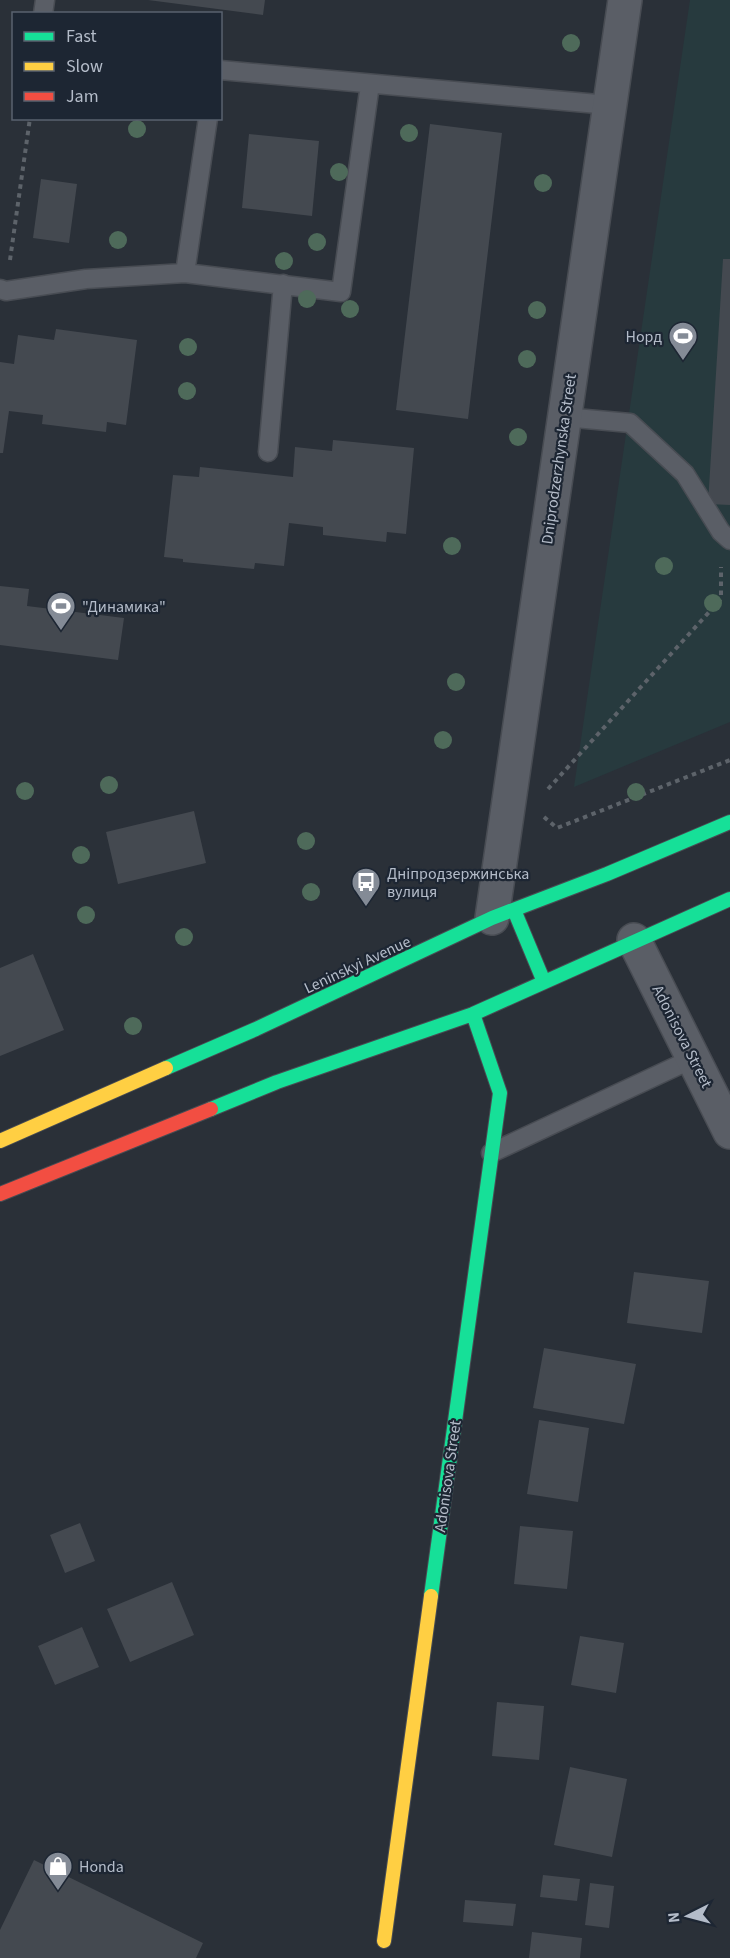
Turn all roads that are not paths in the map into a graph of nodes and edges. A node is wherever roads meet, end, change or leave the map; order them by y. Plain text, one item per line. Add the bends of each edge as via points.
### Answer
1 (625, 0) edge
2 (222, 70) edge
3 (370, 84) junction
4 (609, 105) junction
5 (208, 120) edge
6 (185, 273) junction
7 (283, 284) junction
8 (3, 290) edge
9 (564, 417) junction
10 (268, 452) dead end
11 (725, 536) edge
12 (730, 822) edge
13 (730, 898) edge
14 (503, 914) junction
15 (634, 940) junction
16 (544, 982) junction
17 (473, 1014) junction
18 (694, 1058) junction
19 (730, 1132) edge
20 (0, 1141) edge
21 (491, 1153) junction
22 (0, 1194) edge
23 (384, 1941) dead end

1 - 4 street, Dniprodzerzhynska Street
2 - 3 lane
3 - 4 lane
3 - 7 lane via 341,292
4 - 9 street, Dniprodzerzhynska Street
5 - 6 lane
6 - 7 lane
6 - 8 lane via 86,279
7 - 10 lane
9 - 11 lane via 630,423 685,474
9 - 14 street, Dniprodzerzhynska Street via 508,811
12 - 14 main road, Leninskyi Avenue
13 - 15 main road
14 - 16 main road
14 - 20 main road, Leninskyi Avenue via 256,1029
15 - 16 main road
15 - 18 street, Adonisova Street
16 - 17 main road
17 - 21 main road, Adonisova Street via 500,1093
17 - 22 main road via 277,1082
18 - 19 street, Adonisova Street
18 - 21 lane
21 - 23 main road, Adonisova Street

